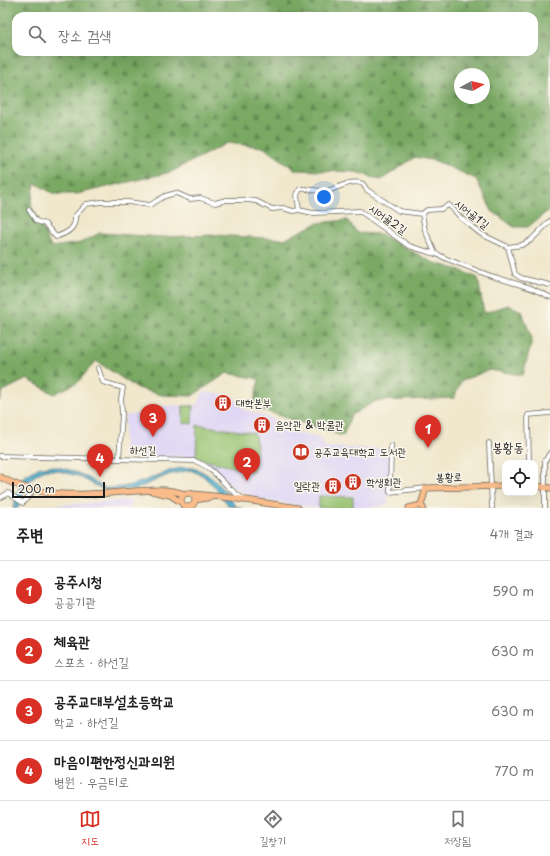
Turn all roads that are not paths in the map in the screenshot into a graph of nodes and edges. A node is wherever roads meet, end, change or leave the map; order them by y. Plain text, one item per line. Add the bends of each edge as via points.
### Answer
1 (28, 210) dead end
2 (300, 210) junction
3 (422, 214) junction
4 (550, 221) edge
5 (508, 247) junction
6 (435, 253) junction
7 (550, 285) edge
8 (550, 297) edge
9 (98, 368) dead end
10 (550, 413) edge
11 (489, 443) dead end
12 (391, 445) dead end
13 (550, 453) edge
14 (0, 456) edge
15 (119, 459) junction
16 (529, 460) edge
17 (0, 477) edge
18 (491, 486) junction
19 (502, 486) edge
20 (538, 486) edge
21 (426, 488) junction
22 (548, 488) edge
23 (30, 490) junction
24 (150, 490) junction
25 (185, 494) junction
26 (0, 498) edge
27 (248, 501) junction
28 (193, 502) edge
29 (184, 505) edge
30 (269, 506) edge
31 (422, 507) edge
32 (298, 508) edge
33 (409, 508) edge
34 (428, 508) edge
35 (492, 508) edge
36 (545, 508) edge

1 - 2 street, 시어골2길 via 36,221 45,224 56,237 74,226 75,216 83,205 101,202 150,205 165,196 176,194 215,203 246,200 272,209
2 - 3 street, 시어골1길 via 296,195 300,189 326,191 356,182 363,184 367,190 399,211
2 - 6 street, 시어골2길 via 313,213 360,211 409,246
3 - 5 street, 시어골1길 via 427,210 441,209 449,205 460,218 481,234
3 - 6 street via 425,230
4 - 5 street via 531,240 522,245
5 - 7 street via 515,274 521,278
6 - 8 street, 시어골2길
9 - 15 street via 103,382 123,388
10 - 16 street via 528,415
11 - 18 street
12 - 21 street via 390,492
13 - 22 street via 545,461
14 - 15 street, 하선길
15 - 27 street, 하선길 via 193,459 208,467 235,493
17 - 23 main road
18 - 19 main road, 봉황로
18 - 21 main road, 봉황로
18 - 35 street
20 - 22 main road
21 - 31 main road, 봉황로
22 - 36 street
23 - 24 main road via 68,495
23 - 26 street via 23,503 8,493
24 - 25 main road via 163,489
24 - 29 main road via 170,495
25 - 28 main road via 189,493
25 - 29 main road
27 - 28 main road via 211,497
27 - 30 main road
28 - 29 main road
30 - 32 main road
31 - 33 main road
31 - 34 street

